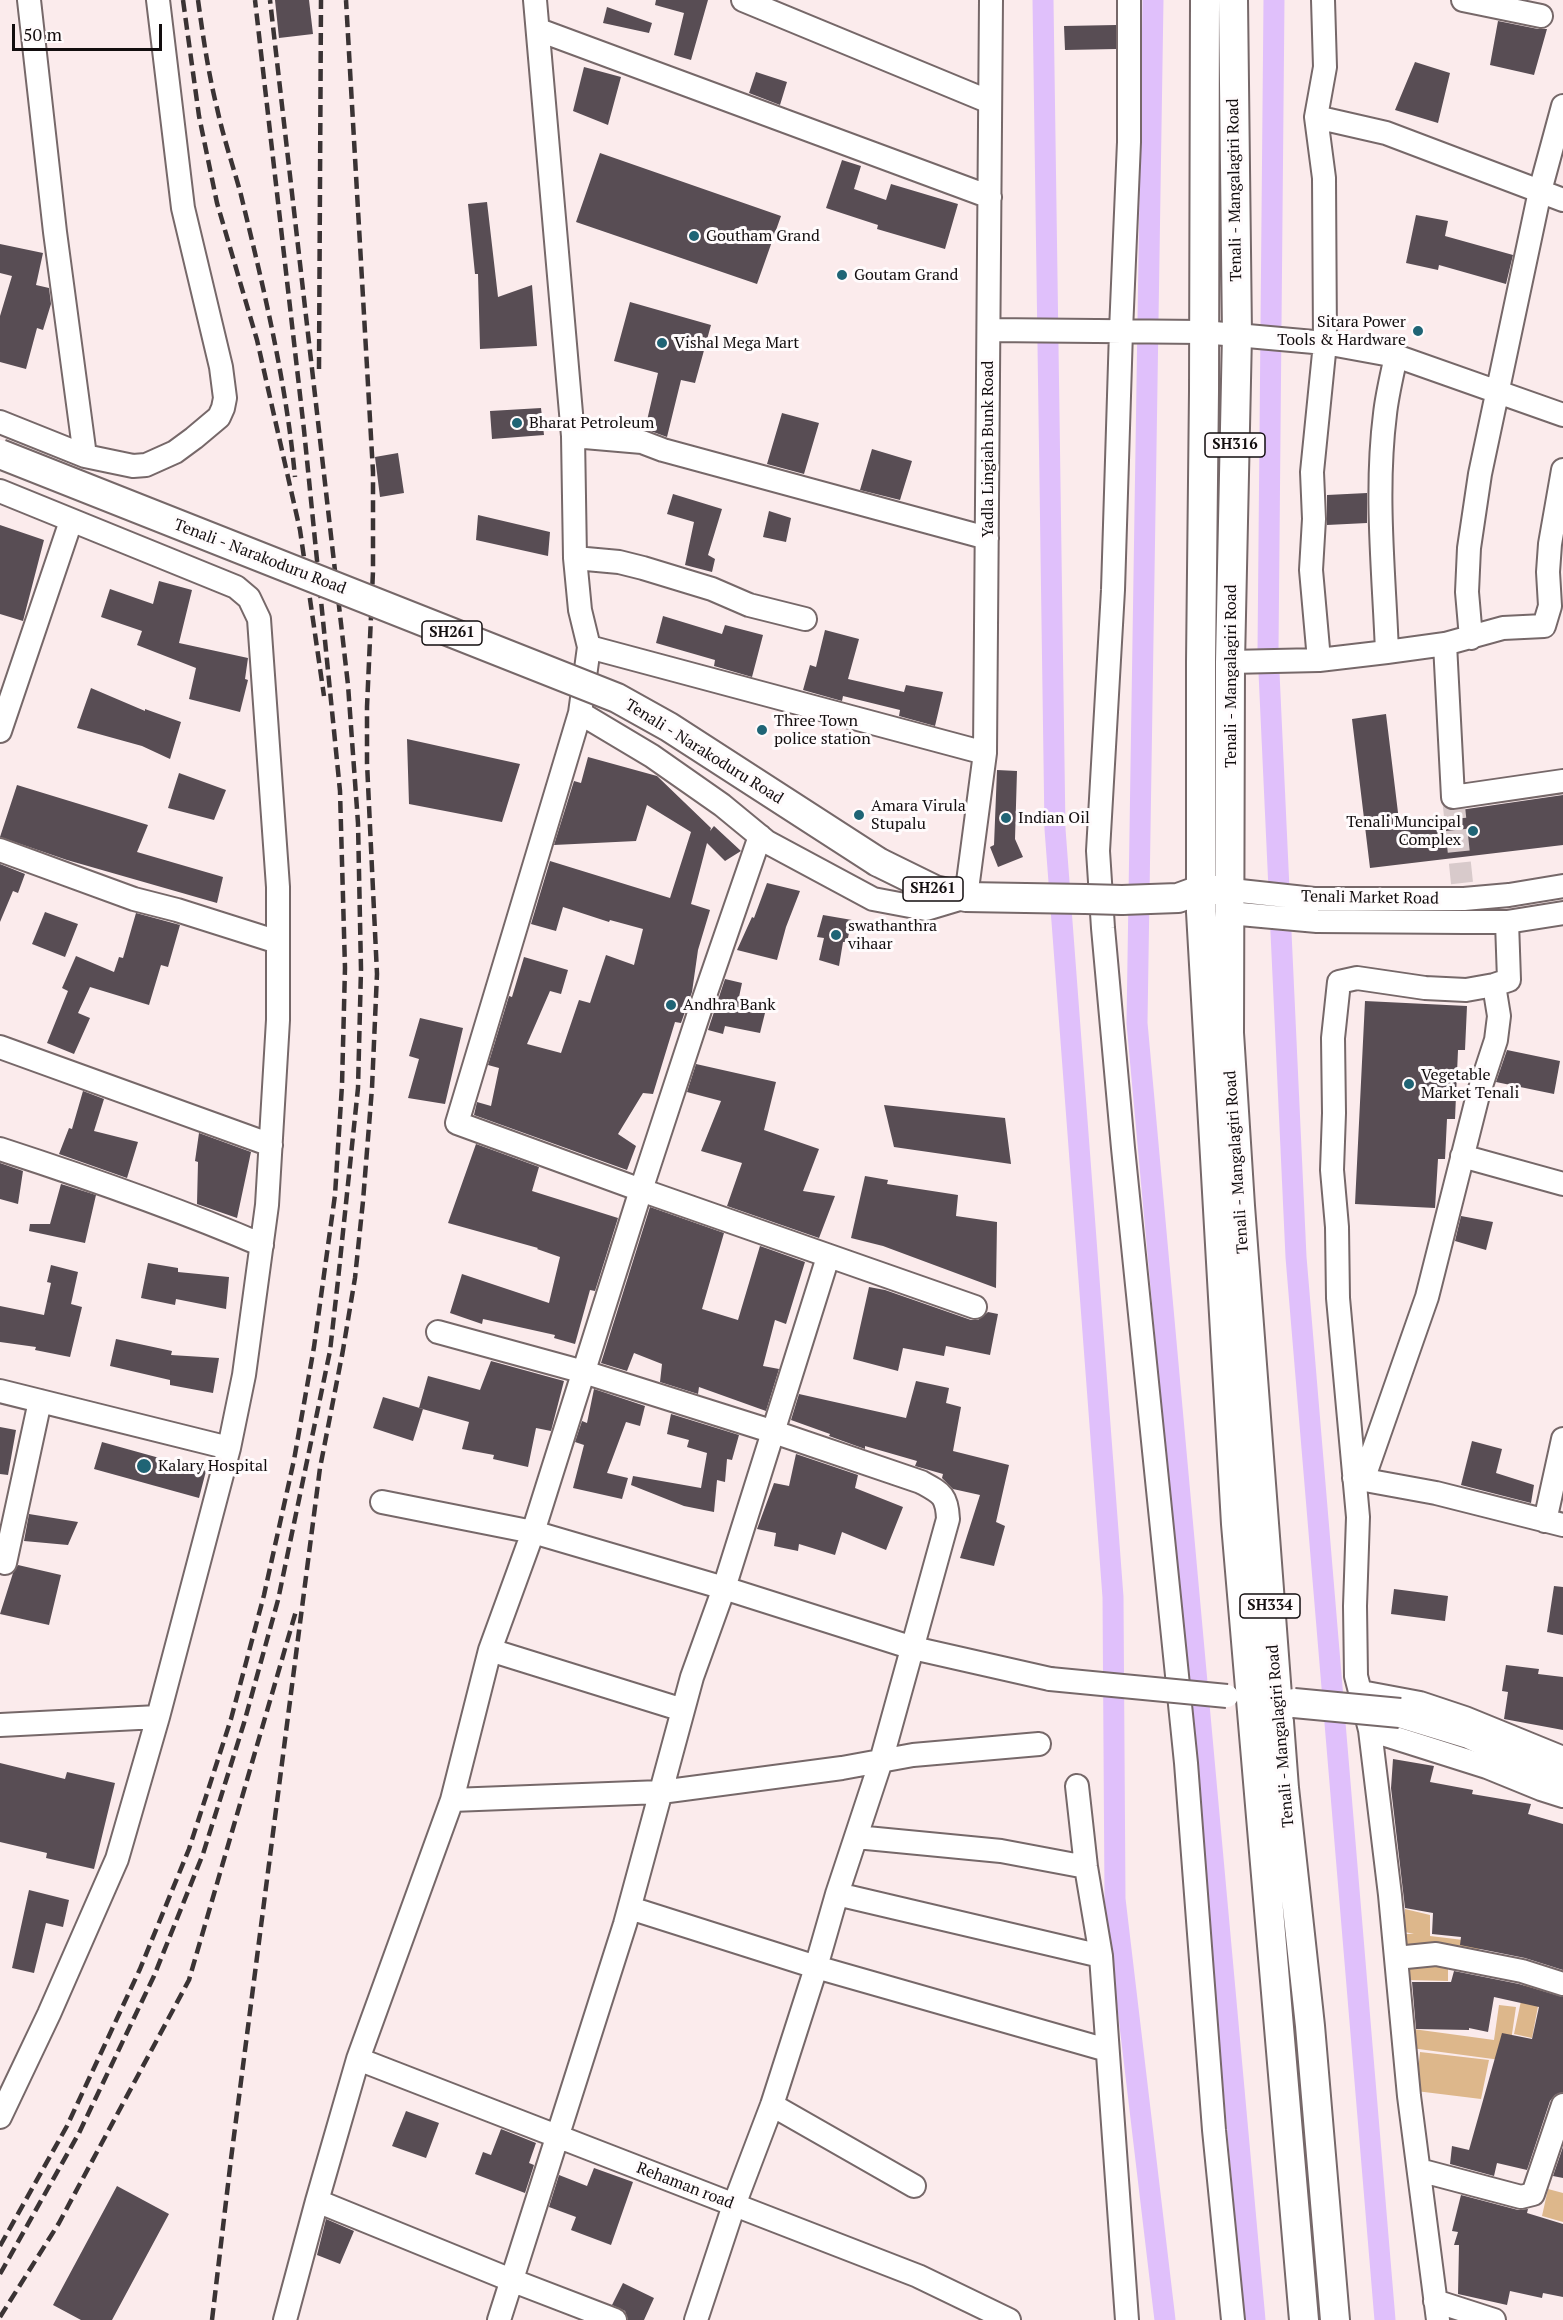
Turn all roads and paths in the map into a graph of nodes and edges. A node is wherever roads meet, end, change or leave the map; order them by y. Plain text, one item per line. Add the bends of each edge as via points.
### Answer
1 (28, 0) edge
2 (158, 0) edge
3 (535, 0) edge
4 (743, 0) edge
5 (991, 0) edge
6 (1129, 0) edge
7 (1205, 0) edge
8 (1233, 0) edge
9 (1323, 0) edge
10 (1463, 0) edge
11 (1540, 16) dead end
12 (539, 30) junction
13 (990, 102) junction
14 (1563, 106) edge
15 (1316, 117) junction
16 (1540, 191) junction
17 (990, 197) junction
18 (1563, 200) edge
19 (989, 330) junction
20 (1130, 331) junction
21 (1192, 332) junction
22 (1246, 335) junction
23 (1316, 342) junction
24 (1396, 356) junction
25 (1497, 391) junction
26 (1563, 416) edge
27 (0, 422) edge
28 (573, 436) junction
29 (0, 454) edge
30 (85, 456) junction
31 (1563, 470) edge
32 (0, 491) edge
33 (71, 521) junction
34 (987, 538) junction
35 (575, 558) junction
36 (805, 619) dead end
37 (1471, 638) junction
38 (1445, 644) junction
39 (589, 647) junction
40 (1387, 652) junction
41 (1313, 660) junction
42 (1242, 662) junction
43 (580, 713) junction
44 (0, 731) edge
45 (985, 753) junction
46 (1563, 781) edge
47 (760, 836) junction
48 (0, 850) edge
49 (1563, 886) edge
50 (1463, 891) junction
51 (979, 897) junction
52 (1220, 902) junction
53 (1316, 910) junction
54 (1563, 913) edge
55 (1465, 922) junction
56 (1507, 922) junction
57 (278, 942) junction
58 (1494, 985) junction
59 (0, 1047) edge
60 (1222, 1091) junction
61 (271, 1145) junction
62 (0, 1149) edge
63 (1462, 1156) junction
64 (1563, 1184) edge
65 (642, 1190) junction
66 (262, 1245) junction
67 (828, 1257) junction
68 (975, 1307) dead end
69 (438, 1332) dead end
70 (584, 1372) junction
71 (0, 1391) edge
72 (40, 1401) junction
73 (774, 1432) junction
74 (1563, 1439) edge
75 (229, 1448) junction
76 (1359, 1479) junction
77 (382, 1502) dead end
78 (1554, 1523) edge
79 (533, 1532) junction
80 (5, 1563) dead end
81 (724, 1588) junction
82 (913, 1648) junction
83 (490, 1650) junction
84 (1361, 1692) junction
85 (1238, 1696) junction
86 (1286, 1702) junction
87 (683, 1710) junction
88 (158, 1718) junction
89 (0, 1725) edge
90 (1370, 1730) junction
91 (1039, 1744) dead end
92 (1563, 1758) edge
93 (881, 1761) junction
94 (1563, 1778) edge
95 (1077, 1786) dead end
96 (661, 1792) junction
97 (1563, 1796) edge
98 (452, 1800) junction
99 (855, 1837) junction
100 (1086, 1867) junction
101 (837, 1894) junction
102 (630, 1908) junction
103 (1101, 1956) junction
104 (1396, 1958) junction
105 (816, 1966) junction
106 (1563, 1984) edge
107 (1107, 2050) junction
108 (358, 2059) junction
109 (772, 2105) junction
110 (1563, 2105) edge
111 (0, 2117) edge
112 (557, 2136) junction
113 (1419, 2170) junction
114 (914, 2186) dead end
115 (317, 2200) junction
116 (734, 2205) junction
117 (511, 2280) junction
118 (1436, 2311) edge
119 (285, 2320) edge
120 (499, 2320) edge
121 (615, 2320) edge
122 (696, 2320) edge
123 (1010, 2320) edge
124 (1127, 2320) edge
125 (1233, 2320) edge
126 (1304, 2320) edge
127 (1335, 2320) edge
128 (1494, 2320) edge

1 - 30 street
2 - 30 street via 183,208 221,367 224,408 219,417 175,452 146,465
3 - 12 street
4 - 13 street
5 - 13 street, Yadla Lingiah Bunk Road
6 - 20 street
7 - 21 main road, Tenali - Mangalagiri Road / SH316
8 - 22 main road, Tenali - Mangalagiri Road / SH316
9 - 15 street via 1325,67
10 - 11 street
12 - 17 street
12 - 28 street
13 - 17 street, Yadla Lingiah Bunk Road
14 - 16 street
15 - 16 street via 1386,133
15 - 23 street via 1324,178
16 - 18 street
16 - 25 street
17 - 19 street, Yadla Lingiah Bunk Road
19 - 20 street
19 - 34 street, Yadla Lingiah Bunk Road
20 - 21 street
20 - 125 street via 1099,873 1186,1763
21 - 22 street
21 - 52 main road, Tenali - Mangalagiri Road / SH316
22 - 23 street
22 - 42 main road, Tenali - Mangalagiri Road / SH316
23 - 24 street
23 - 41 street
24 - 25 street
24 - 40 street via 1384,414 1381,468
25 - 26 street
25 - 37 street via 1469,548
27 - 30 street
28 - 34 street via 642,442
28 - 35 street
29 - 51 main road, Tenali - Narakoduru Road / SH261, bridge via 616,698 669,727 878,862 935,890
31 - 37 street via 1549,553 1550,606 1544,626 1503,628
32 - 33 street
33 - 44 street
33 - 57 street via 236,587 249,598 259,619 278,887
34 - 45 street, Yadla Lingiah Bunk Road
35 - 36 street via 643,568 749,605
35 - 39 street via 580,610
37 - 38 street
38 - 40 street
38 - 46 street via 1453,798
39 - 43 street
39 - 45 street
40 - 41 street
41 - 42 street
42 - 52 main road, Tenali - Mangalagiri Road / SH316
43 - 47 street via 652,756
43 - 65 street via 457,1123
45 - 51 street, Yadla Lingiah Bunk Road
47 - 51 street via 873,899 926,909
47 - 65 street
48 - 57 street via 134,899
49 - 50 street, Tenali Market Road via 1509,895
50 - 53 street, Tenali Market Road
50 - 55 street
51 - 52 main road, Tenali - Narakoduru Road / SH261, bridge
52 - 53 street, Tenali Market Road
52 - 60 main road, SH334
53 - 55 street, Tenali Market Road
54 - 56 street, Tenali Market Road
55 - 56 street, Tenali Market Road
56 - 58 street via 1509,980
57 - 61 street
58 - 63 street via 1499,1016 1496,1040
58 - 76 street via 1466,990 1357,978 1339,982 1333,1038 1332,1170 1338,1298
59 - 61 street
60 - 85 main road, SH334
60 - 86 main road, Tenali - Mangalagiri Road / SH334
61 - 66 street
62 - 66 street via 98,1181
63 - 64 street
63 - 76 street via 1428,1297
65 - 67 street
65 - 70 street
66 - 75 street via 244,1375
67 - 68 street
67 - 73 street
69 - 70 street
70 - 73 street
70 - 79 street
71 - 72 street
72 - 75 street
72 - 80 street
73 - 81 street
73 - 82 street via 940,1492 947,1504 948,1519
74 - 78 street
75 - 88 street
76 - 78 street via 1436,1493
76 - 84 street via 1355,1606 1356,1676
77 - 79 street
79 - 81 street
79 - 83 street
81 - 82 street
81 - 87 street
82 - 85 street, bridge via 1050,1679
82 - 93 street
83 - 87 street
83 - 98 street
84 - 90 street
84 - 92 street via 1420,1703
85 - 86 main road
85 - 126 main road, SH334
86 - 94 main road, bridge via 1400,1713 1469,1734
86 - 127 main road, Tenali - Mangalagiri Road / SH334
87 - 96 street
88 - 89 street
88 - 111 street via 117,1859
90 - 97 street
90 - 104 street
91 - 93 street
93 - 96 street
93 - 99 street
95 - 100 street
96 - 98 street
96 - 102 street
98 - 108 street
99 - 100 street via 1001,1851
99 - 101 street
100 - 103 street
101 - 103 street
101 - 105 street
102 - 105 street
102 - 112 street
103 - 107 street
104 - 106 street via 1436,1954 1522,1971
104 - 113 street
105 - 107 street
105 - 109 street
107 - 124 street
108 - 112 street, Rehaman road
108 - 115 street
109 - 114 street
109 - 116 street
110 - 113 street via 1533,2194 1521,2197
112 - 116 street, Rehaman road
112 - 117 street
113 - 118 street
115 - 117 street
115 - 119 street
116 - 122 street
116 - 123 street, Rehaman road via 918,2276
117 - 120 street
117 - 121 street
118 - 128 street

